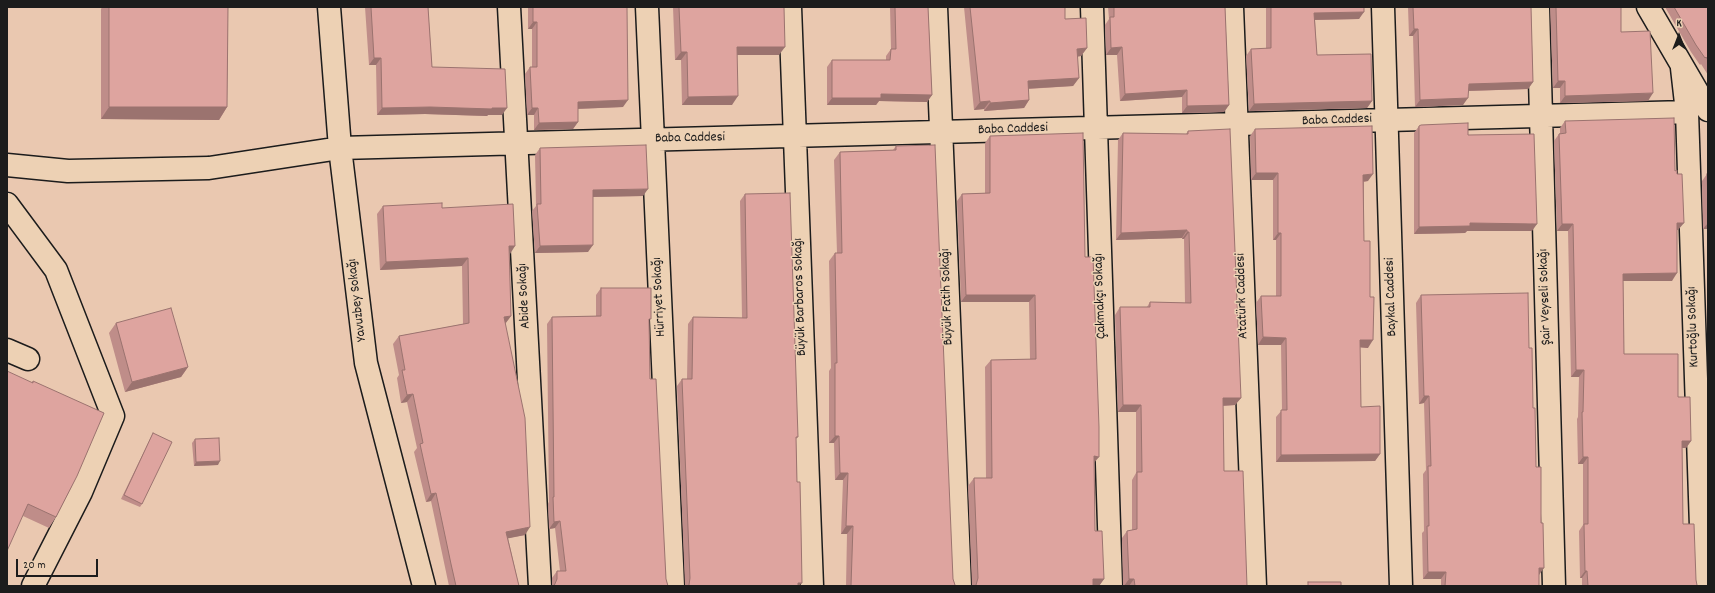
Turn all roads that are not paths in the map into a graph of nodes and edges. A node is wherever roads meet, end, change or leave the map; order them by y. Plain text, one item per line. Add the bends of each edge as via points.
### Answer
1 (329, 7) edge
2 (509, 7) edge
3 (647, 7) edge
4 (790, 7) edge
5 (936, 7) edge
6 (1092, 7) edge
7 (1232, 7) edge
8 (1383, 7) edge
9 (1538, 7) edge
10 (1648, 7) edge
11 (1698, 111) edge
12 (1541, 116) junction
13 (1387, 120) junction
14 (1236, 124) junction
15 (1096, 128) junction
16 (941, 132) junction
17 (795, 136) junction
18 (653, 140) junction
19 (517, 143) junction
20 (340, 148) junction
21 (7, 165) edge
22 (7, 204) edge
23 (7, 350) edge
24 (28, 359) dead end
25 (33, 586) edge
26 (424, 586) edge
27 (540, 586) edge
28 (673, 586) edge
29 (812, 586) edge
30 (960, 586) edge
31 (1111, 586) edge
32 (1255, 586) edge
33 (1401, 586) edge
34 (1554, 586) edge
35 (1703, 586) edge

1 - 20 street, Yavuzbey Sokağı
2 - 19 street, Abide Sokağı
3 - 18 street, Hürriyet Sokağı
4 - 17 street, Büyük Barbaros Sokağı
5 - 16 street, Büyük Fatih Sokağı
6 - 15 street, Çakmakçı Sokağı
7 - 14 street, Atatürk Caddesi
8 - 13 street, Baykal Caddesi
9 - 12 street, Şair Veyseli Sokağı
10 - 11 street via 1682,68
11 - 12 street, Baba Caddesi
11 - 35 street, Kurtoğlu Sokağı
12 - 13 street, Baba Caddesi
12 - 34 street, Şair Veyseli Sokağı
13 - 14 street, Baba Caddesi
13 - 33 street, Baykal Caddesi
14 - 15 street, Baba Caddesi
14 - 32 street, Atatürk Caddesi
15 - 16 street, Baba Caddesi
15 - 31 street, Çakmakçı Sokağı
16 - 17 street, Baba Caddesi
16 - 30 street, Büyük Fatih Sokağı
17 - 18 street, Baba Caddesi
17 - 29 street, Büyük Barbaros Sokağı
18 - 19 street, Baba Caddesi
18 - 28 street, Hürriyet Sokağı
19 - 20 street, Baba Caddesi
19 - 27 street, Abide Sokağı
20 - 21 street, Baba Caddesi via 209,168 68,170
20 - 26 street, Yavuzbey Sokağı via 366,363
22 - 25 street via 56,270 113,416 81,492
23 - 24 street

